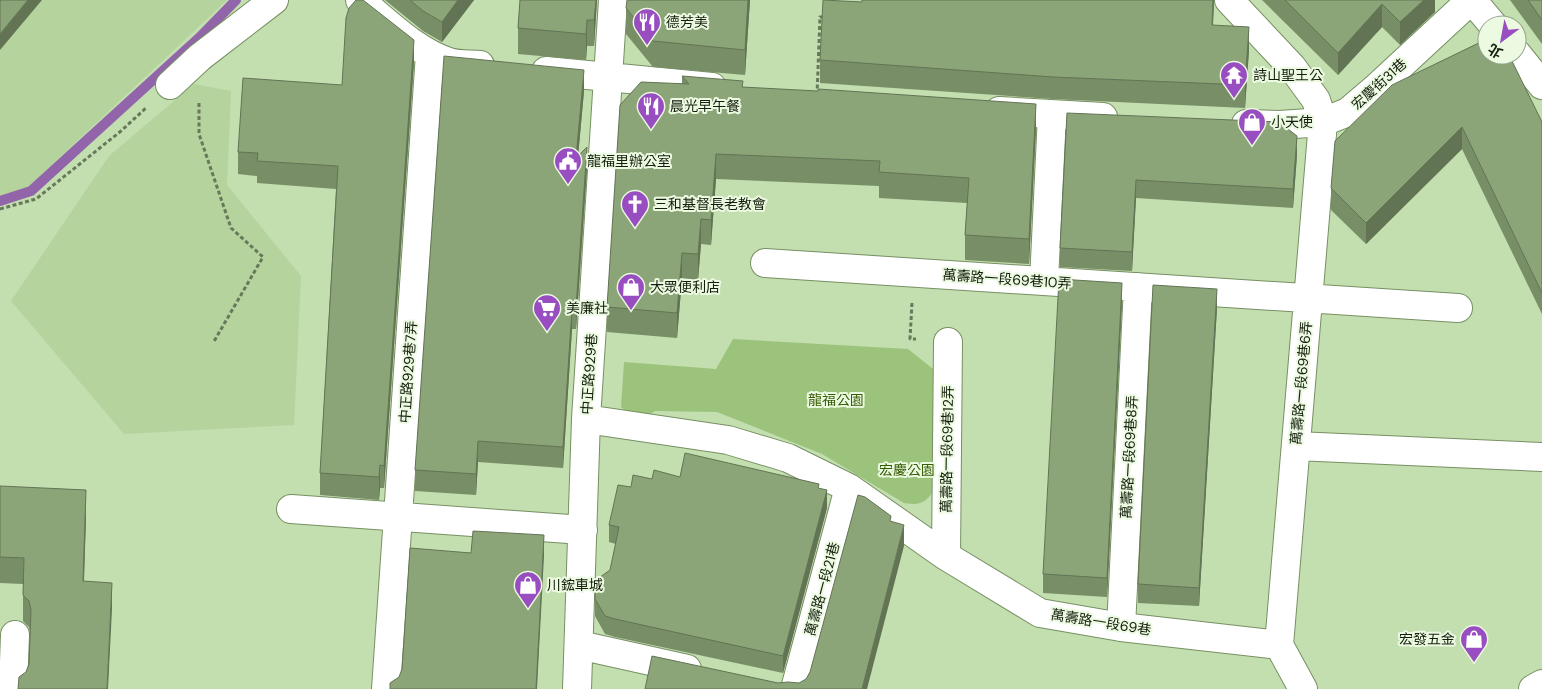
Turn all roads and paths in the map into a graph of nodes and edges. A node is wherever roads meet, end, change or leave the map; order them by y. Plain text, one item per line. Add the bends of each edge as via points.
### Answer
1 (274, 0) edge
2 (360, 0) edge
3 (613, 0) edge
4 (1229, 0) edge
5 (1472, 0) edge
6 (1485, 15) edge
7 (828, 17) edge
8 (430, 54) junction
9 (200, 57) junction
10 (1526, 65) edge
11 (608, 77) junction
12 (1542, 85) edge
13 (170, 86) joint
14 (737, 90) edge
15 (816, 98) edge
16 (974, 110) edge
17 (1052, 115) junction
18 (1132, 119) edge
19 (1323, 122) junction
20 (1221, 123) edge
21 (0, 208) edge
22 (765, 263) dead end
23 (913, 273) junction
24 (1044, 281) junction
25 (1138, 287) junction
26 (1308, 298) junction
27 (1458, 308) dead end
28 (948, 342) joint
29 (213, 343) dead end
30 (586, 419) junction
31 (1296, 446) junction
32 (1542, 457) edge
33 (849, 488) junction
34 (291, 509) dead end
35 (398, 517) junction
36 (583, 530) junction
37 (946, 556) junction
38 (1121, 627) junction
39 (15, 635) dead end
40 (579, 645) junction
41 (1279, 645) junction
42 (713, 674) edge
43 (1542, 684) edge
44 (783, 688) edge
45 (13, 689) edge
46 (386, 689) edge
47 (577, 689) edge
48 (1303, 689) edge
49 (1533, 689) edge

1 - 9 main road
2 - 8 main road
3 - 11 main road, 中正路929巷
4 - 19 main road via 1292,67 1316,100
5 - 6 main road
5 - 19 main road, 宏慶街31巷 via 1348,112
7 - 15 path via 820,17
8 - 11 main road via 451,62
8 - 35 main road, 中正路929巷7弄
9 - 13 main road
9 - 29 path via 199,134 231,228 263,257
10 - 12 main road
11 - 14 main road
11 - 30 main road, 中正路929巷
13 - 21 path via 121,131 36,199
16 - 17 main road
17 - 18 main road
17 - 24 main road
19 - 20 main road, 宏慶街31巷 via 1280,125
19 - 26 main road, 萬壽路一段69巷6弄
22 - 23 main road, 萬壽路一段69巷10弄
23 - 24 main road, 萬壽路一段69巷10弄
23 - 28 path via 910,339
24 - 25 main road, 萬壽路一段69巷10弄
25 - 26 main road, 萬壽路一段69巷10弄
25 - 38 main road, 萬壽路一段69巷8弄
26 - 27 main road, 萬壽路一段69巷10弄
26 - 31 main road, 萬壽路一段69巷6弄
28 - 37 main road, 萬壽路一段69巷12弄
30 - 33 main road, 萬壽路一段69巷 via 728,440 788,458
30 - 36 main road, 中正路929巷
31 - 32 main road
31 - 41 main road, 萬壽路一段69巷6弄
33 - 37 main road, 萬壽路一段69巷
33 - 44 main road, 萬壽路一段21巷
34 - 35 main road
35 - 36 main road
35 - 46 main road, 中正路929巷7弄
36 - 40 main road, 中正路929巷
37 - 38 main road, 萬壽路一段69巷 via 1040,612
38 - 41 main road, 萬壽路一段69巷
39 - 45 main road
40 - 42 main road
40 - 47 main road, 中正路929巷
41 - 48 main road
43 - 49 main road

